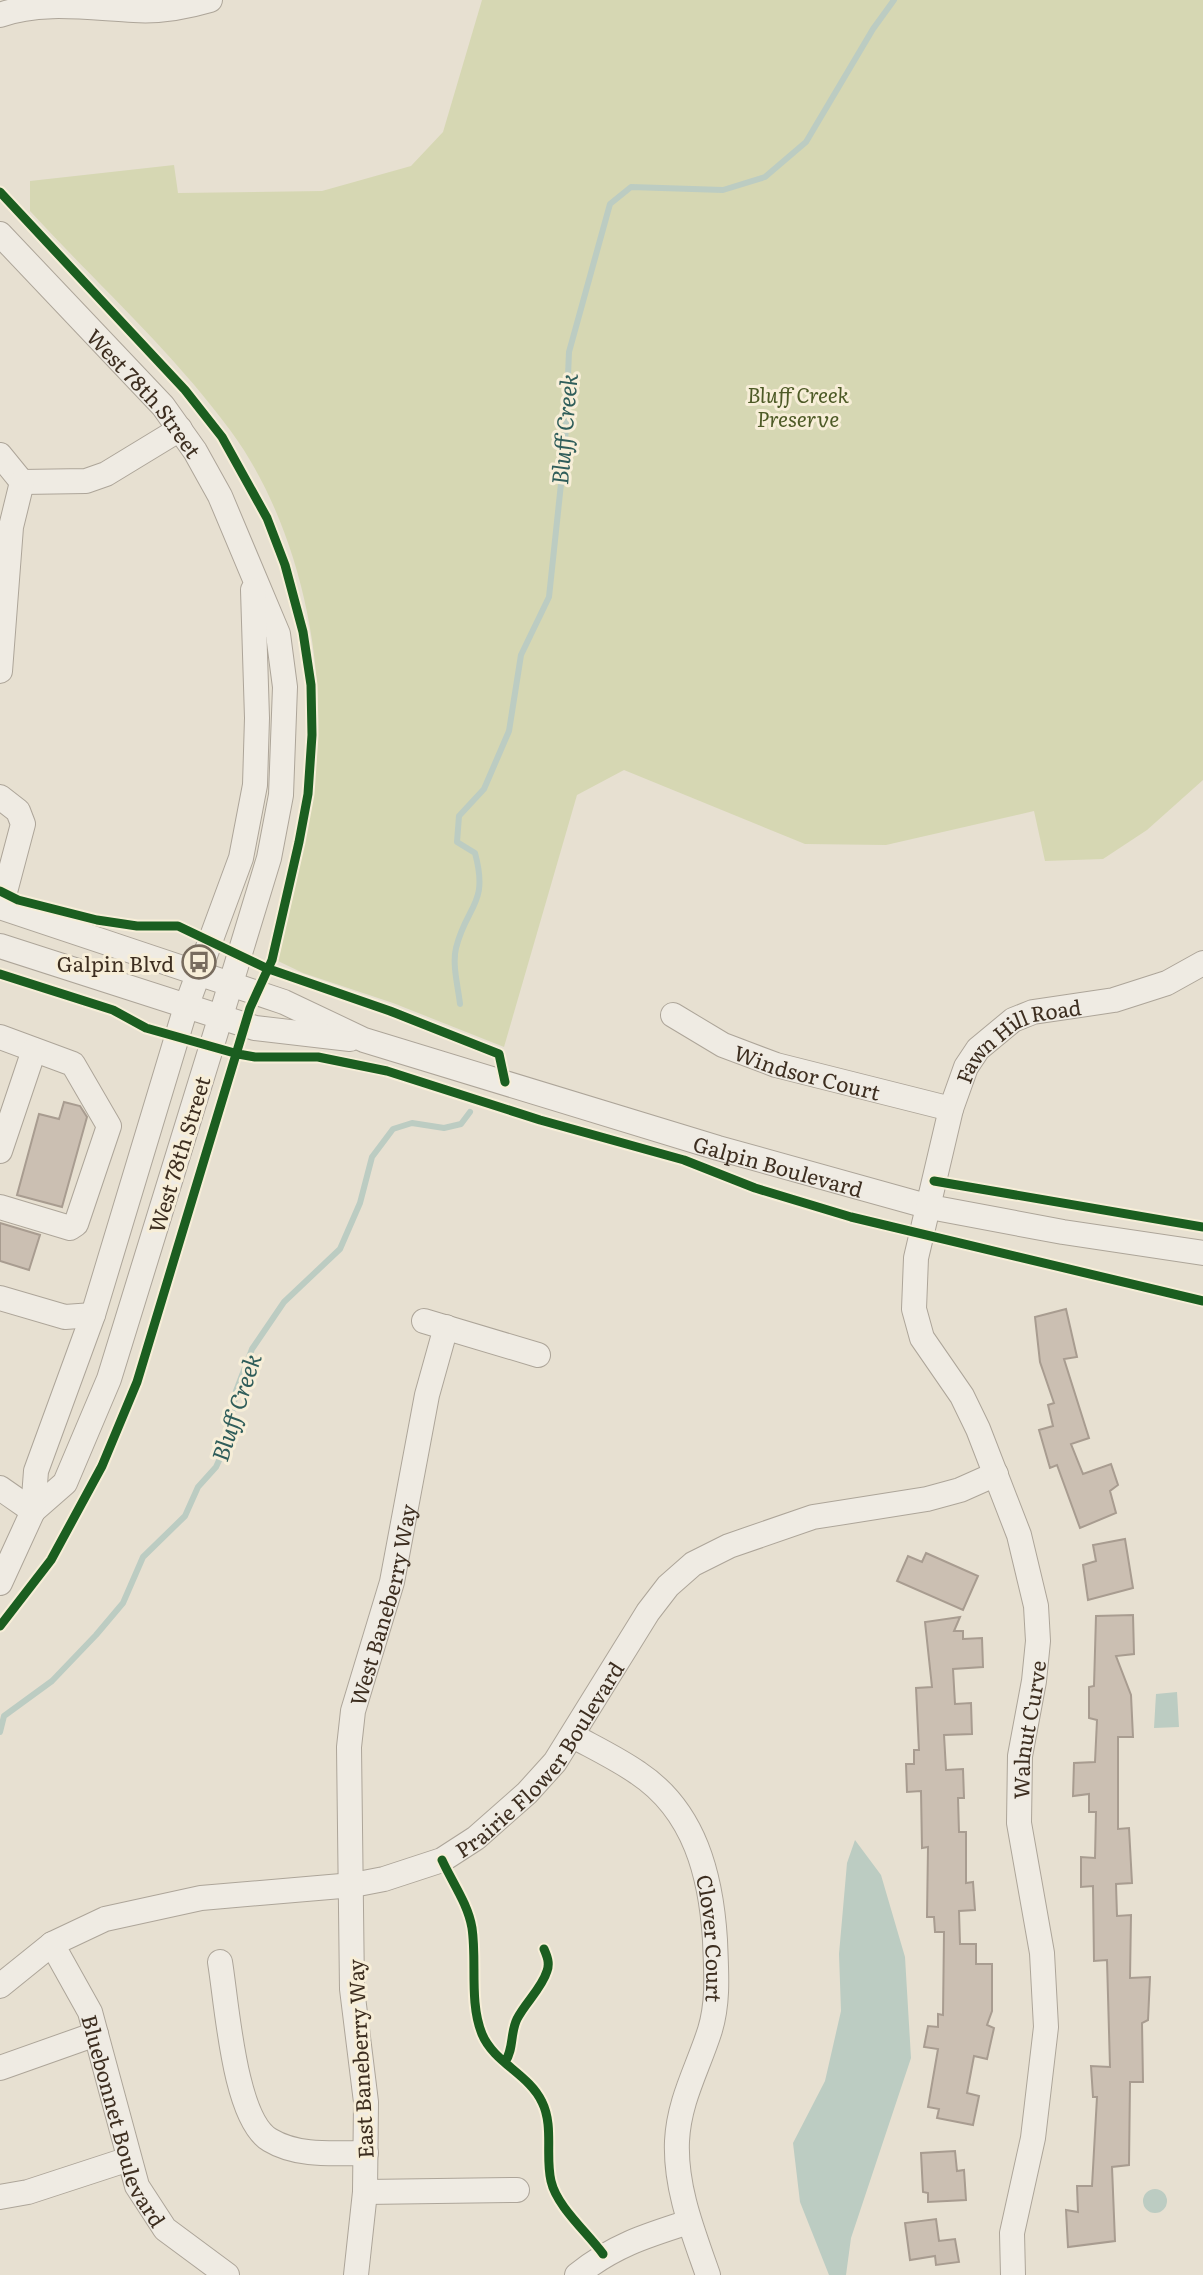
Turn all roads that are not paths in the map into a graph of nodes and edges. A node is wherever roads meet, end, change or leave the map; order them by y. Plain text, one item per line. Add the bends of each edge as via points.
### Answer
1 (210, 0) edge
2 (0, 15) edge
3 (0, 234) edge
4 (180, 429) junction
5 (0, 455) edge
6 (22, 482) junction
7 (253, 575) junction
8 (0, 671) edge
9 (0, 797) edge
10 (1, 907) edge
11 (0, 946) edge
12 (1203, 963) edge
13 (199, 971) junction
14 (231, 984) junction
15 (186, 1007) junction
16 (673, 1015) dead end
17 (220, 1019) junction
18 (0, 1037) edge
19 (364, 1040) junction
20 (34, 1050) junction
21 (951, 1109) junction
22 (0, 1151) edge
23 (0, 1207) edge
24 (930, 1207) junction
25 (1203, 1253) edge
26 (0, 1298) edge
27 (93, 1315) junction
28 (538, 1355) dead end
29 (996, 1474) junction
30 (0, 1488) edge
31 (33, 1511) junction
32 (0, 1583) edge
33 (573, 1736) junction
34 (353, 1885) junction
35 (52, 1944) junction
36 (220, 1962) dead end
37 (0, 1986) edge
38 (96, 2034) junction
39 (0, 2068) edge
40 (366, 2153) junction
41 (129, 2159) junction
42 (517, 2190) dead end
43 (365, 2192) junction
44 (0, 2197) edge
45 (689, 2222) junction
46 (211, 2271) edge
47 (356, 2275) edge
48 (576, 2275) edge
49 (709, 2275) edge
50 (1013, 2275) edge

1 - 2 street via 137,10 46,3
3 - 4 street, West 78th Street
4 - 6 street via 106,474 86,481
4 - 7 street, West 78th Street via 220,496
5 - 6 street
6 - 8 street via 11,527
7 - 13 street, West 78th Street via 255,785 241,858
7 - 14 street, West 78th Street via 278,634 286,735 269,858
9 - 10 street via 18,811 23,824
10 - 13 street, Galpin Boulevard
11 - 15 street, Galpin Boulevard
12 - 21 street, Fawn Hill Road via 1132,995 1033,1012 1013,1020 978,1049 966,1067
13 - 14 street, Galpin Boulevard
13 - 15 street, West 78th Street
14 - 17 street, West 78th Street
14 - 19 street, Galpin Boulevard via 291,1004
15 - 17 street, Galpin Boulevard
15 - 27 street, West 78th Street
16 - 21 street, Windsor Court via 723,1045 776,1065
17 - 19 street, Galpin Boulevard via 279,1032
17 - 31 street, West 78th Street via 108,1379 65,1483
18 - 20 street
19 - 24 street, Galpin Boulevard
20 - 22 street
20 - 23 street via 73,1064 109,1126 76,1224 70,1228
21 - 24 street, Fawn Hill Road
24 - 25 street, Galpin Boulevard
24 - 29 street, Walnut Curve via 916,1258 914,1310 922,1338 962,1396
26 - 27 street via 65,1317
27 - 31 street, West 78th Street via 36,1471
28 - 34 street, West Baneberry Way via 435,1324 427,1395 392,1582 353,1711 349,1746
29 - 33 street, Prairie Flower Boulevard via 927,1499 813,1517 729,1546 693,1564 648,1612
29 - 50 street, Walnut Curve via 1030,1571 1036,1606 1037,1654 1020,1756 1019,1822 1042,1953 1046,2026 1033,2138 1012,2233
30 - 31 street
31 - 32 street, West 78th Street
33 - 34 street, Prairie Flower Boulevard via 527,1793 477,1839 442,1860
33 - 45 street, Clover Court via 640,1774 668,1799 688,1826 710,1884 715,2004 680,2109 677,2142
34 - 35 street, Prairie Flower Boulevard via 198,1898 105,1919
34 - 40 street, East Baneberry Way via 352,1989 366,2102
35 - 37 street, Prairie Flower Boulevard
35 - 38 street, Bluebonnet Boulevard via 81,1992
36 - 40 street via 243,2103 254,2126 269,2140 294,2150
38 - 39 street
38 - 41 street, Bluebonnet Boulevard
40 - 43 street, East Baneberry Way
41 - 44 street
41 - 46 street, Bluebonnet Boulevard via 137,2186 165,2229
42 - 43 street
43 - 47 street, East Baneberry Way
45 - 48 street via 603,2254
45 - 49 street, Clover Court

